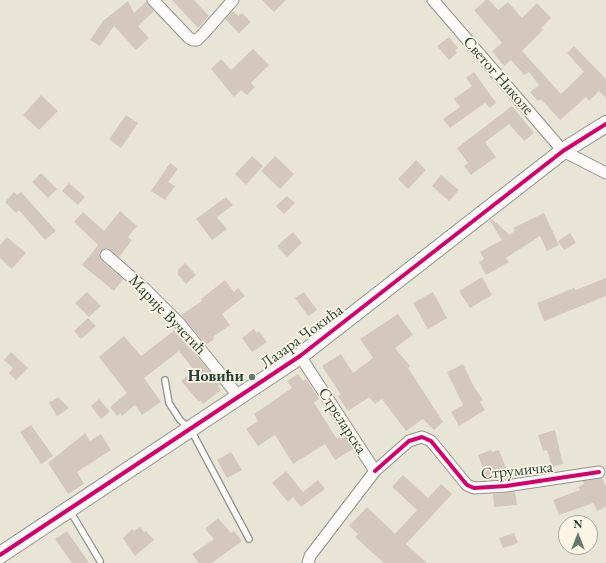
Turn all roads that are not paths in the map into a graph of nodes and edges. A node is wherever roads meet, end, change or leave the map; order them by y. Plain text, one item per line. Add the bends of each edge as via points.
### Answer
1 (153, 0) edge
2 (233, 0) edge
3 (433, 0) edge
4 (606, 124) edge
5 (562, 151) junction
6 (606, 173) edge
7 (106, 255) dead end
8 (300, 356) junction
9 (165, 380) dead end
10 (239, 397) junction
11 (191, 430) junction
12 (375, 471) junction
13 (599, 472) dead end
14 (69, 509) junction
15 (249, 539) dead end
16 (0, 555) edge
17 (100, 561) dead end
18 (308, 563) edge

1 - 2 street via 188,38 195,40
3 - 5 street, Светог Николе
4 - 5 street, Лазара Чокића
5 - 6 street
5 - 8 street, Лазара Чокића
7 - 10 street, Марије Вучетић via 180,324
8 - 10 street, Лазара Чокића
8 - 12 street, Стреларска
9 - 11 lane via 169,403 180,420
10 - 11 street, Лазара Чокића
11 - 14 street, Лазара Чокића
11 - 15 lane
12 - 13 street, Струмичка via 409,441 422,437 431,441 467,485 474,488 506,486
12 - 18 street, Стреларска via 310,556
14 - 16 street, Лазара Чокића
14 - 17 lane

